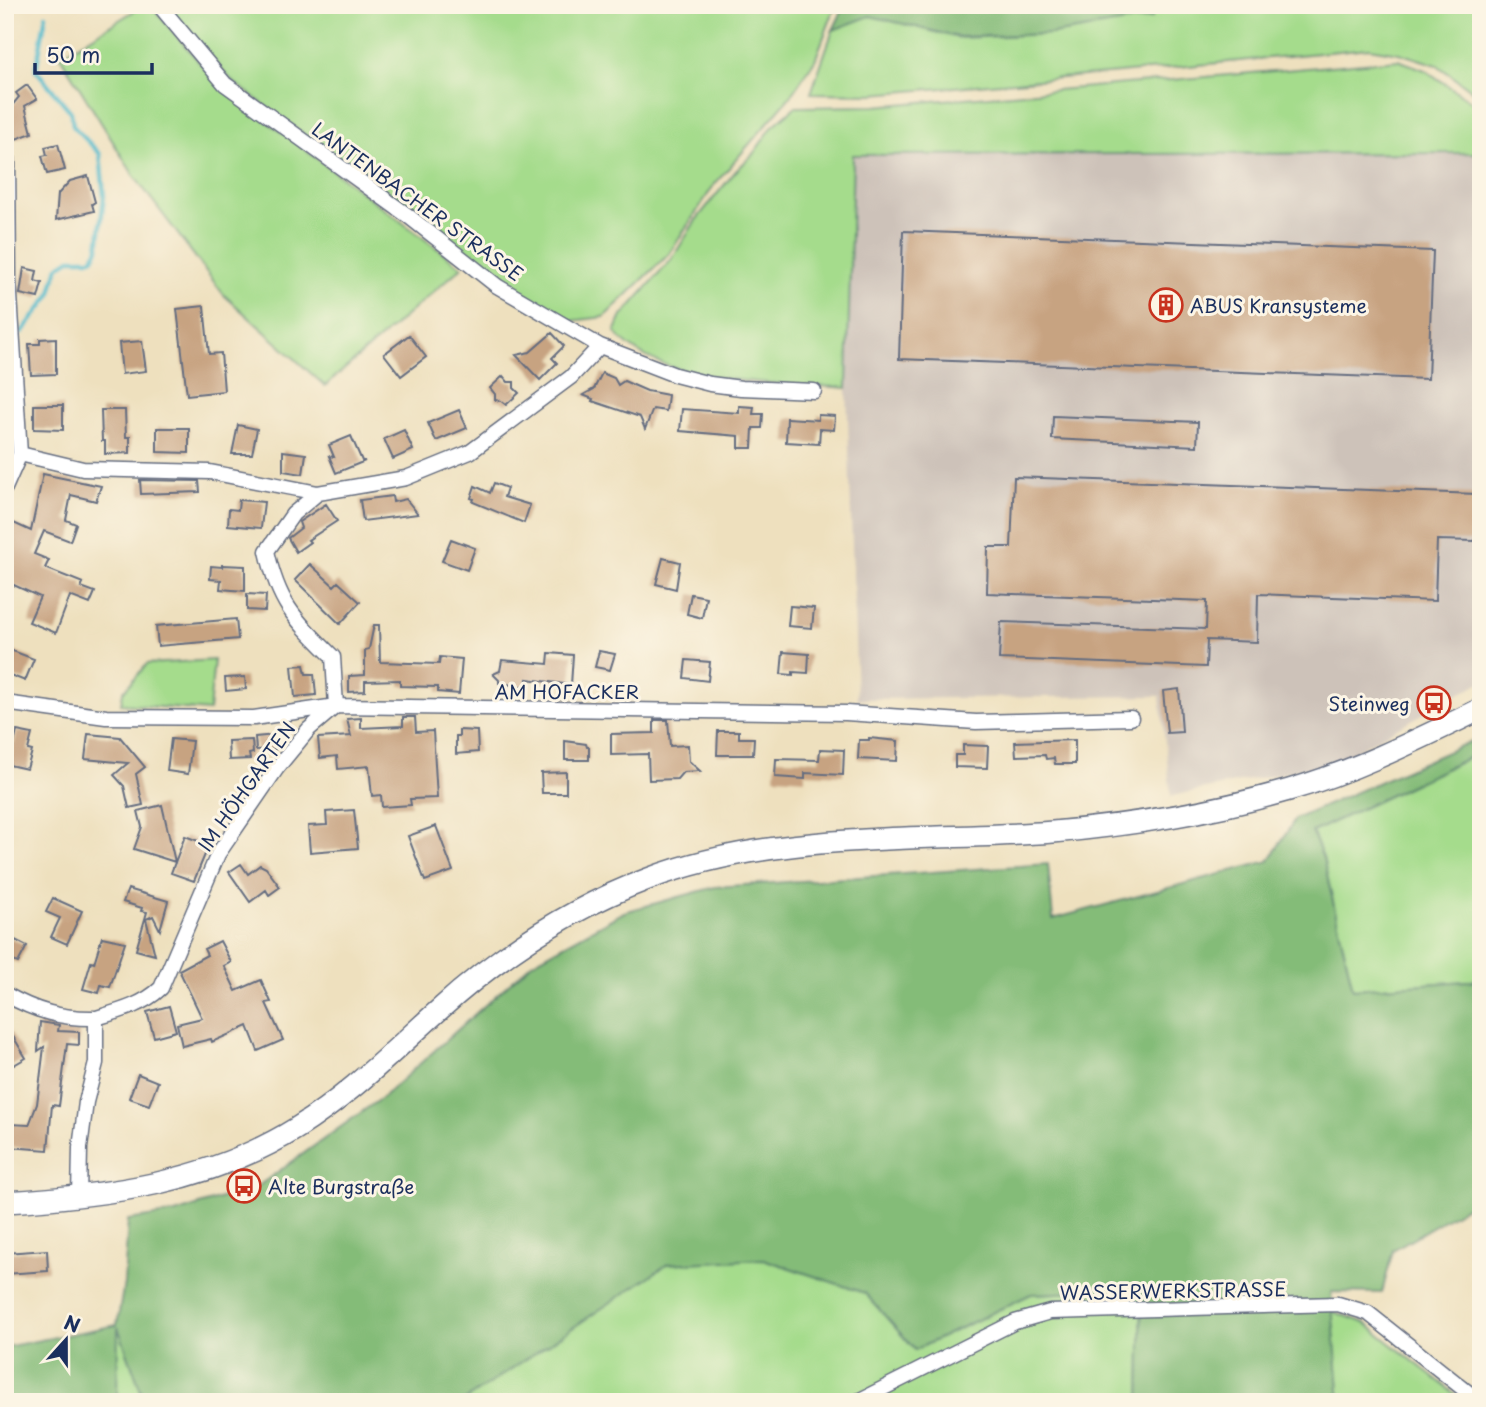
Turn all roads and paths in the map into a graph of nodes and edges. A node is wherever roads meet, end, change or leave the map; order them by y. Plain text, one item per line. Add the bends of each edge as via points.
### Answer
1 (159, 5) edge
2 (5, 146) edge
3 (600, 346) junction
4 (814, 391) dead end
5 (20, 454) junction
6 (5, 488) edge
7 (318, 493) junction
8 (5, 703) edge
9 (336, 706) junction
10 (1481, 709) edge
11 (1130, 718) dead end
12 (5, 994) edge
13 (96, 1018) junction
14 (79, 1197) junction
15 (5, 1202) edge
16 (856, 1402) edge
17 (1480, 1402) edge

1 - 3 street, LANTENBACHER STRASSE via 225,84 407,215 496,286
2 - 5 street
3 - 4 street, LANTENBACHER STRASSE via 710,384
3 - 7 street via 571,377 470,452 406,478
5 - 6 street
5 - 7 street via 83,469 210,472
7 - 9 street via 293,514 267,551 273,579 289,611 333,657
8 - 9 street, AM HOFACKER via 106,717 240,718
9 - 11 street, AM HOFACKER via 832,713 976,722
9 - 13 street, IM HÖHGARTEN via 309,729 277,768 218,854 161,988 135,1006
10 - 14 main road via 1293,789 1212,810 1050,832 809,844 756,851 649,878 562,919 513,949 359,1083 296,1128 205,1172
12 - 13 street via 48,1014
13 - 14 street via 96,1063 80,1147
14 - 15 main road
16 - 17 street, WASSERWERKSTRASSE via 1015,1322 1050,1312 1338,1304 1368,1313

